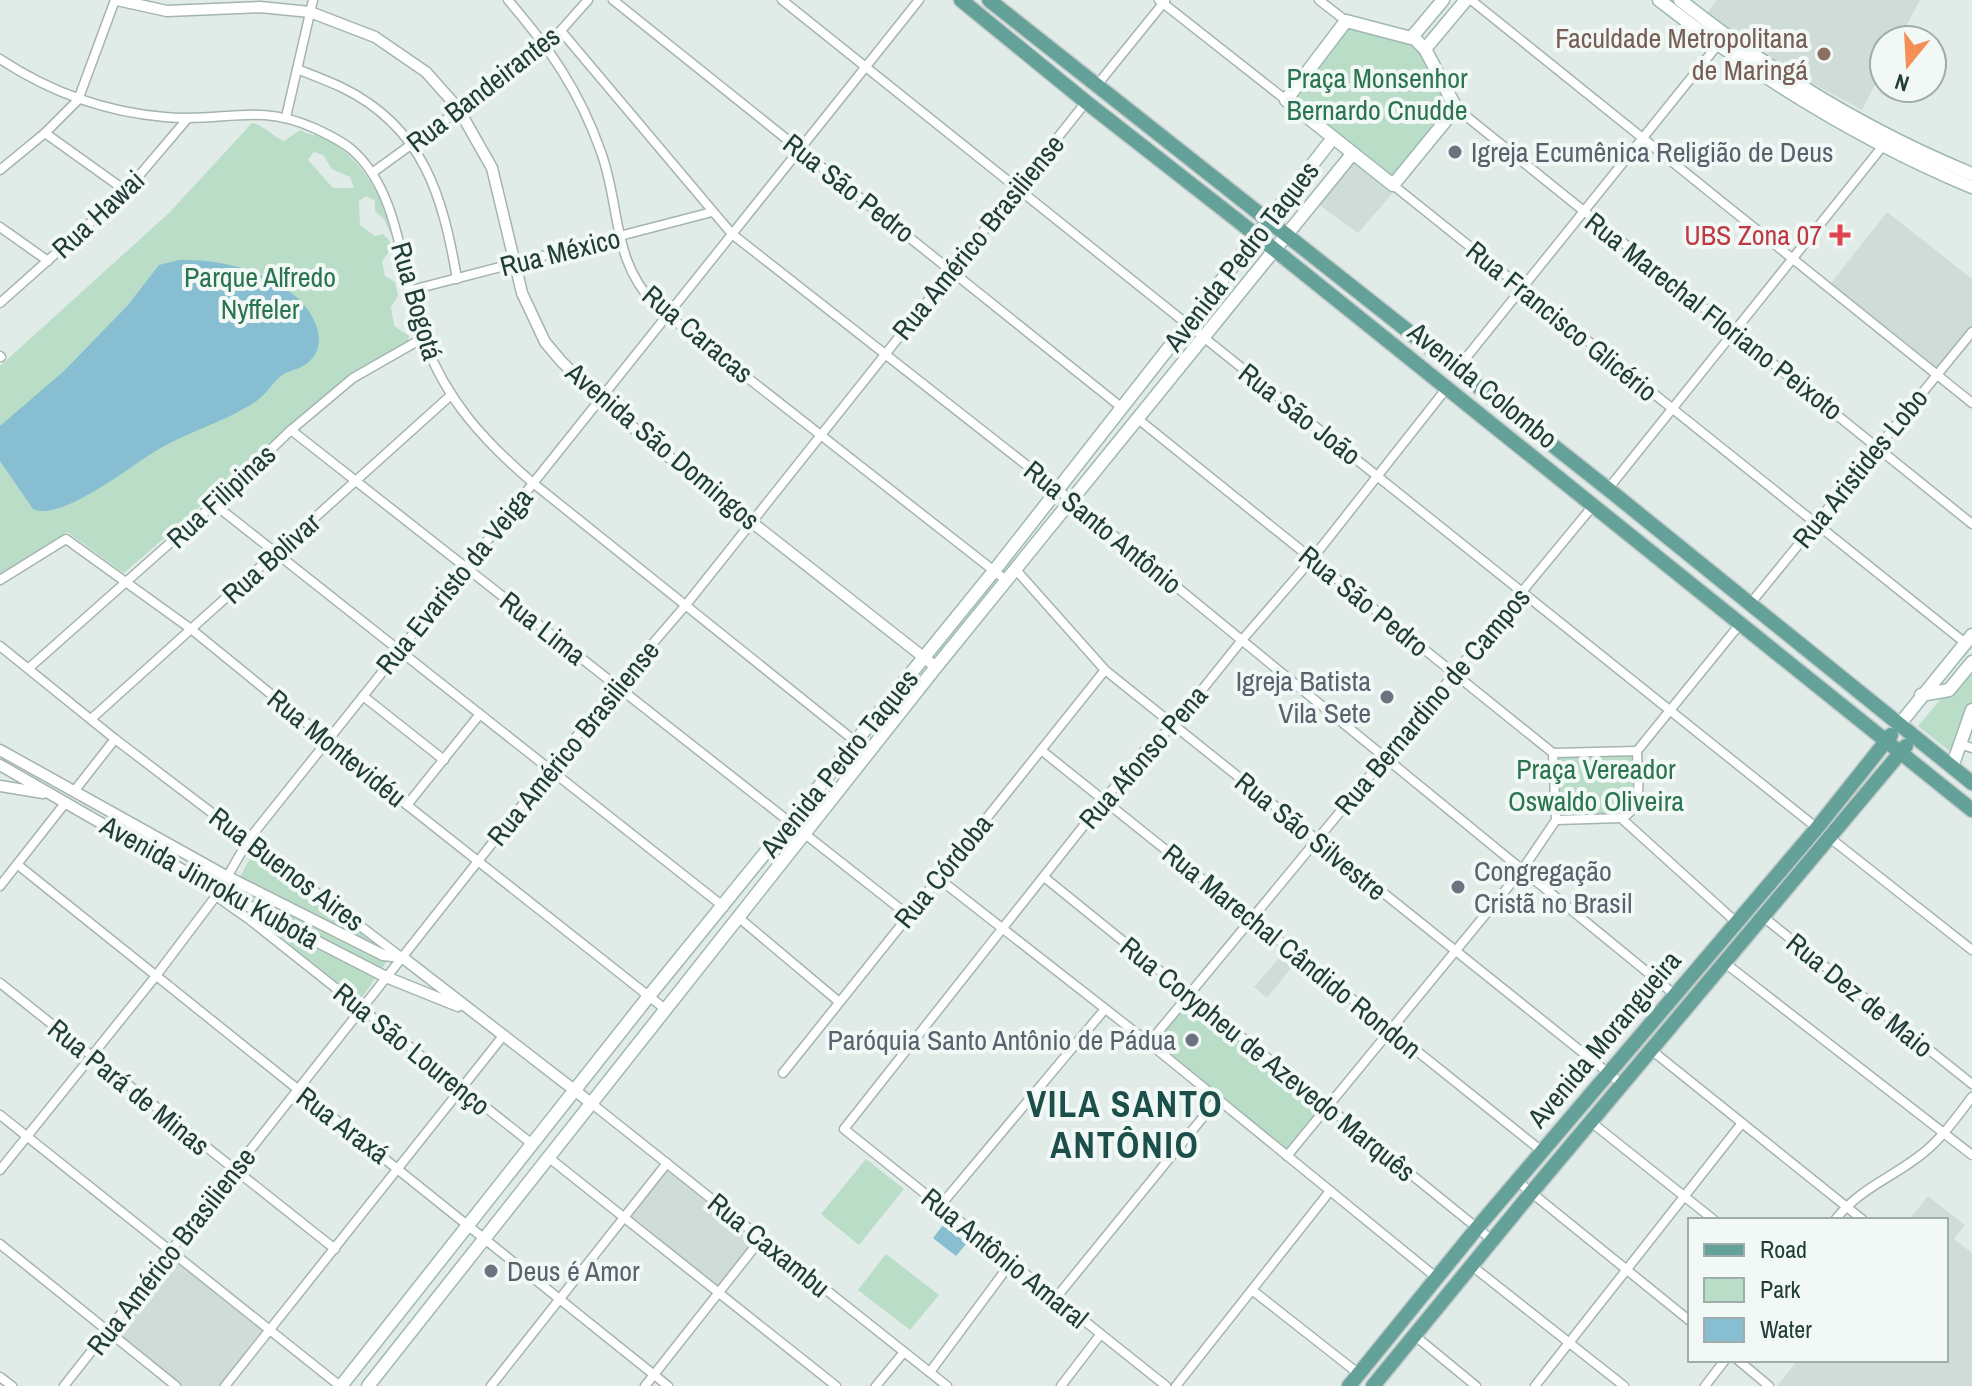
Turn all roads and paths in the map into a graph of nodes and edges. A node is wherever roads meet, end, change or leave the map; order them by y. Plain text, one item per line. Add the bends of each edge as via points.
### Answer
1 (116, 0) edge
2 (313, 0) edge
3 (508, 0) edge
4 (588, 0) edge
5 (613, 0) edge
6 (782, 0) edge
7 (919, 0) edge
8 (961, 0) edge
9 (989, 0) edge
10 (1319, 0) edge
11 (1443, 0) edge
12 (1468, 0) edge
13 (1659, 0) edge
14 (1680, 0) edge
15 (1162, 1) edge
16 (310, 12) junction
17 (1346, 21) junction
18 (1026, 29) junction
19 (561, 31) junction
20 (1412, 37) junction
21 (1013, 41) junction
22 (1721, 41) junction
23 (547, 46) junction
24 (1425, 49) junction
25 (0, 59) edge
26 (866, 67) junction
27 (297, 69) junction
28 (1097, 85) junction
29 (78, 100) junction
30 (1286, 100) junction
31 (1086, 102) junction
32 (458, 108) junction
33 (1456, 108) junction
34 (286, 117) junction
35 (188, 118) junction
36 (45, 133) junction
37 (1333, 138) junction
38 (1642, 138) junction
39 (1887, 140) junction
40 (413, 144) junction
41 (800, 149) junction
42 (1353, 153) junction
43 (0, 170) edge
44 (372, 173) junction
45 (1971, 182) edge
46 (1393, 185) junction
47 (1017, 186) junction
48 (126, 191) junction
49 (712, 212) junction
50 (1583, 212) junction
51 (1269, 219) junction
52 (0, 227) edge
53 (732, 234) junction
54 (1287, 234) junction
55 (1257, 236) junction
56 (619, 238) junction
57 (1274, 251) junction
58 (1792, 258) junction
59 (48, 261) junction
60 (514, 263) junction
61 (951, 269) junction
62 (457, 279) junction
63 (1522, 288) junction
64 (408, 291) junction
65 (0, 303) edge
66 (668, 314) junction
67 (1188, 325) junction
68 (1734, 331) junction
69 (1972, 332) edge
70 (1203, 337) junction
71 (423, 338) junction
72 (883, 354) junction
73 (1457, 369) junction
74 (1936, 374) junction
75 (1446, 389) junction
76 (450, 396) junction
77 (600, 400) junction
78 (1972, 403) edge
79 (1121, 407) junction
80 (1672, 409) junction
81 (1138, 419) junction
82 (1520, 421) junction
83 (1495, 428) junction
84 (291, 430) junction
85 (822, 434) junction
86 (1879, 446) junction
87 (1379, 476) junction
88 (355, 480) junction
89 (533, 483) junction
90 (1057, 489) junction
91 (1608, 489) junction
92 (1072, 501) junction
93 (214, 504) junction
94 (1592, 507) junction
95 (752, 521) junction
96 (1816, 524) junction
97 (1972, 524) edge
98 (1671, 542) junction
99 (1645, 547) junction
100 (278, 553) junction
101 (1312, 559) junction
102 (466, 567) junction
103 (1016, 570) junction
104 (994, 571) junction
105 (0, 580) edge
106 (1007, 581) junction
107 (126, 582) junction
108 (1522, 592) junction
109 (1750, 605) junction
110 (685, 606) junction
111 (1740, 624) junction
112 (191, 629) junction
113 (1968, 638) edge
114 (1242, 640) junction
115 (0, 646) edge
116 (400, 649) junction
117 (925, 657) junction
118 (1972, 662) edge
119 (1824, 665) junction
120 (936, 667) junction
121 (29, 668) junction
122 (1105, 670) junction
123 (1454, 674) junction
124 (1811, 682) junction
125 (617, 685) junction
126 (1921, 695) junction
127 (363, 696) junction
128 (1670, 710) junction
129 (1972, 710) edge
130 (480, 714) junction
131 (91, 719) junction
132 (1899, 725) junction
133 (1173, 726) junction
134 (1914, 737) junction
135 (115, 739) junction
136 (327, 741) junction
137 (1886, 741) junction
138 (856, 742) junction
139 (1966, 746) edge
140 (0, 750) edge
141 (1041, 750) junction
142 (1637, 751) junction
143 (1553, 753) junction
144 (1900, 753) junction
145 (1385, 757) junction
146 (444, 760) junction
147 (0, 765) edge
148 (1952, 767) junction
149 (550, 769) junction
150 (1972, 783) edge
151 (0, 786) edge
152 (1944, 788) junction
153 (75, 790) junction
154 (53, 794) junction
155 (1104, 800) junction
156 (66, 802) junction
157 (407, 805) junction
158 (1972, 810) edge
159 (1621, 818) junction
160 (1556, 820) junction
161 (791, 822) junction
162 (1817, 828) junction
163 (804, 833) junction
164 (1830, 838) junction
165 (249, 839) junction
166 (1317, 840) junction
167 (478, 861) junction
168 (18, 865) junction
169 (1522, 870) junction
170 (226, 876) junction
171 (1044, 877) junction
172 (938, 878) junction
173 (0, 886) edge
174 (217, 893) junction
175 (1749, 906) junction
176 (724, 907) junction
177 (908, 915) junction
178 (738, 917) junction
179 (1764, 918) junction
180 (1251, 919) junction
181 (1736, 922) junction
182 (1003, 927) junction
183 (1972, 950) edge
184 (1455, 951) junction
185 (402, 957) junction
186 (1725, 963) junction
187 (155, 977) junction
188 (386, 977) junction
189 (0, 983) edge
190 (1189, 994) junction
191 (1674, 994) junction
192 (649, 996) junction
193 (838, 1001) junction
194 (362, 1008) junction
195 (665, 1009) junction
196 (1105, 1009) junction
197 (468, 1010) junction
198 (1392, 1031) junction
199 (503, 1036) junction
200 (1149, 1043) junction
201 (1650, 1049) junction
202 (90, 1055) junction
203 (783, 1073) dead end
204 (1608, 1074) junction
205 (1622, 1084) junction
206 (1972, 1084) edge
207 (462, 1088) junction
208 (575, 1090) junction
209 (297, 1091) junction
210 (1972, 1097) edge
211 (1217, 1100) junction
212 (591, 1103) junction
213 (1327, 1106) junction
214 (0, 1115) edge
215 (1591, 1122) junction
216 (1742, 1123) junction
217 (844, 1129) joint
218 (1944, 1133) junction
219 (27, 1137) junction
220 (532, 1144) junction
221 (1543, 1153) junction
222 (1972, 1155) edge
223 (1287, 1156) junction
224 (548, 1157) junction
225 (667, 1163) junction
226 (399, 1168) junction
227 (0, 1170) edge
228 (234, 1171) junction
229 (1517, 1181) junction
230 (1330, 1191) junction
231 (1531, 1193) junction
232 (1685, 1197) junction
233 (1846, 1205) junction
234 (940, 1206) junction
235 (1711, 1218) edge
236 (1836, 1218) edge
237 (1861, 1218) edge
238 (623, 1219) junction
239 (468, 1225) junction
240 (1477, 1228) junction
241 (484, 1238) junction
242 (761, 1239) junction
243 (1492, 1240) junction
244 (0, 1244) edge
245 (335, 1249) junction
246 (170, 1252) junction
247 (1010, 1264) junction
248 (1472, 1266) junction
249 (1627, 1271) junction
250 (1437, 1278) junction
251 (1252, 1290) junction
252 (720, 1293) junction
253 (558, 1299) junction
254 (1055, 1299) junction
255 (1688, 1319) edge
256 (269, 1329) junction
257 (108, 1331) junction
258 (1100, 1335) junction
259 (1414, 1335) junction
260 (1571, 1343) junction
261 (904, 1352) junction
262 (1723, 1362) edge
263 (1740, 1362) edge
264 (930, 1372) junction
265 (654, 1375) junction
266 (0, 1377) edge
267 (1354, 1380) edge
268 (496, 1384) edge
269 (12, 1386) edge
270 (64, 1386) edge
271 (176, 1386) edge
272 (225, 1386) edge
273 (341, 1386) edge
274 (368, 1386) edge
275 (645, 1386) edge
276 (668, 1386) edge
277 (836, 1386) edge
278 (876, 1386) edge
279 (947, 1386) edge
280 (1061, 1386) edge
281 (1166, 1386) edge
282 (1176, 1386) edge
283 (1373, 1386) edge
284 (1476, 1386) edge
285 (1535, 1386) edge
286 (1624, 1386) edge
287 (1705, 1386) edge
288 (1769, 1386) edge

1 - 16 street, Avenida São Domingos via 167,11 260,7
1 - 29 street
2 - 16 street
3 - 23 street, Rua Caracas
4 - 19 street, Rua Bandeirantes
5 - 41 street, Rua São Pedro
6 - 26 street, Rua São João
7 - 26 street, Rua Evaristo da Veiga
8 - 21 main road, Avenida Colombo
9 - 18 main road, Avenida Colombo
10 - 17 street
11 - 20 main road
12 - 24 main road
12 - 38 street
13 - 22 main road
14 - 22 main road
15 - 28 street
15 - 30 street, Rua Francisco Glicério
16 - 27 street
16 - 32 street, Avenida São Domingos via 399,51
17 - 20 main road
17 - 30 main road
18 - 21 main road
18 - 28 main road, Avenida Colombo
19 - 23 street, Rua Bandeirantes
19 - 49 street, Rua Santo Antônio
20 - 24 main road
21 - 31 main road, Avenida Colombo
22 - 38 street
22 - 39 main road via 1797,91
23 - 32 street, Rua Bandeirantes
23 - 56 street, Rua Caracas via 602,155
24 - 33 main road
25 - 29 street, Rua Bogotá
26 - 41 street, Rua Evaristo da Veiga
26 - 47 street, Rua São João
27 - 34 street
27 - 40 street via 363,99
28 - 51 main road, Avenida Colombo
29 - 35 street, Rua Bogotá
29 - 36 street
30 - 37 main road, Rua Francisco Glicério
31 - 47 street, Rua Américo Brasiliense
31 - 55 main road, Avenida Colombo
32 - 40 street, Rua Bandeirantes
32 - 60 street, Avenida São Domingos via 492,168
33 - 46 main road
33 - 50 street, Rua Marechal Floriano Peixoto
34 - 35 street, Rua Bogotá via 258,113
34 - 44 street, Rua Bogotá via 340,141
35 - 48 street, Rua Hawai
36 - 43 street
36 - 48 street
37 - 42 main road, Rua Francisco Glicério
37 - 51 main road, Avenida Pedro Taques
38 - 50 street
38 - 58 street
39 - 45 main road
39 - 58 street
40 - 44 street, Rua Bandeirantes
40 - 62 street via 439,197
41 - 53 street, Rua Evaristo da Veiga
41 - 61 street, Rua São Pedro
42 - 46 main road, Rua Francisco Glicério
42 - 54 main road, Avenida Pedro Taques
44 - 64 street, Rua Bogotá via 389,203
46 - 63 street, Rua Francisco Glicério
47 - 61 street, Rua Américo Brasiliense
47 - 67 street, Rua São João
48 - 59 street, Rua Hawai
49 - 53 street, Rua Santo Antônio
49 - 56 street, Rua México
50 - 63 street
50 - 68 street, Rua Marechal Floriano Peixoto
51 - 54 main road, Avenida Colombo
51 - 55 main road, Avenida Pedro Taques
52 - 59 street
53 - 66 street, Rua Evaristo da Veiga
53 - 72 street, Rua Santo Antônio
54 - 57 main road, Avenida Pedro Taques
54 - 73 main road, Avenida Colombo
55 - 57 main road, Avenida Colombo
55 - 67 main road, Avenida Pedro Taques
56 - 60 street, Rua México
56 - 66 street, Rua Caracas via 638,284
57 - 70 main road, Avenida Pedro Taques
57 - 75 main road, Avenida Colombo
58 - 68 street
58 - 74 street
59 - 65 street, Rua Hawai
60 - 62 street, Rua México
60 - 77 street, Avenida São Domingos via 545,342
61 - 72 street, Rua Américo Brasiliense
61 - 79 street, Rua São Pedro
62 - 64 street, Rua México
63 - 73 street
63 - 80 street, Rua Francisco Glicério
64 - 71 street, Rua Bogotá
66 - 77 street, Rua Evaristo da Veiga
66 - 85 street, Rua Caracas
67 - 70 street, Rua São João
67 - 79 main road, Avenida Pedro Taques
68 - 80 street
68 - 86 street, Rua Marechal Floriano Peixoto
69 - 74 street, Rua Aristides Lobo
70 - 81 main road, Avenida Pedro Taques
70 - 87 street, Rua São João
71 - 76 street, Rua Bogotá
71 - 84 street, Rua Filipinas via 353,378
72 - 85 street, Rua Américo Brasiliense
72 - 90 street, Rua Santo Antônio
73 - 82 main road, Avenida Colombo
74 - 78 street
74 - 86 street, Rua Aristides Lobo
75 - 83 main road, Avenida Colombo
75 - 87 street, Rua Afonso Pena
76 - 88 street, Rua Bolivar
76 - 89 street, Rua Bogotá
77 - 89 street, Rua Evaristo da Veiga
77 - 95 street, Avenida São Domingos
79 - 90 main road, Avenida Pedro Taques
80 - 91 street
80 - 96 street, Rua Francisco Glicério
81 - 92 main road, Avenida Pedro Taques
81 - 101 street, Rua São Pedro
82 - 83 main road via 1508,420
82 - 91 main road, Avenida Colombo
83 - 94 main road, Avenida Colombo
84 - 88 street, Rua Lima
84 - 93 street, Rua Filipinas
85 - 95 street, Rua Américo Brasiliense
85 - 104 street, Rua Caracas
86 - 96 street, Rua Aristides Lobo
86 - 97 street, Rua Marechal Floriano Peixoto
87 - 101 street, Rua Afonso Pena
87 - 108 street, Rua São João
88 - 100 street, Rua Bolivar
88 - 102 street, Rua Lima
89 - 102 street, Rua Evaristo da Veiga
89 - 110 street, Rua Bogotá
90 - 92 street, Rua Santo Antônio
90 - 104 main road, Avenida Pedro Taques
91 - 98 main road, Avenida Colombo
92 - 103 main road, Avenida Pedro Taques
92 - 114 street, Rua Santo Antônio
93 - 100 street
93 - 107 street, Rua Filipinas
94 - 99 main road, Avenida Colombo
94 - 108 street, Rua Bernardino de Campos
95 - 110 street, Rua Américo Brasiliense
95 - 117 street, Avenida São Domingos
96 - 109 street, Rua Aristides Lobo
96 - 113 street, Rua Francisco Glicério
98 - 99 main road
98 - 109 main road, Avenida Colombo
99 - 111 main road, Avenida Colombo
100 - 112 street, Rua Bolivar
100 - 116 street
101 - 114 street, Rua Afonso Pena
101 - 123 street, Rua São Pedro
102 - 116 street, Rua Evaristo da Veiga
102 - 125 street, Rua Lima
103 - 106 main road, Avenida Pedro Taques
103 - 122 street, Rua São Silvestre
104 - 106 street, Rua Caracas
104 - 117 main road, Avenida Pedro Taques
105 - 107 street, Rua Montevidéu via 66,539
106 - 120 main road, Avenida Pedro Taques
107 - 112 street, Rua Montevidéu
107 - 121 street, Rua Filipinas
108 - 123 street, Rua Bernardino de Campos
108 - 128 street, Rua São João
109 - 119 main road, Avenida Colombo
110 - 125 street, Rua Américo Brasiliense
110 - 138 street, Rua Bogotá
111 - 124 main road, Avenida Colombo
111 - 128 street
112 - 131 street, Rua Bolivar
112 - 136 street, Rua Montevidéu
113 - 126 main road
114 - 133 street, Rua Afonso Pena
114 - 145 street, Rua Santo Antônio
115 - 121 street, Rua Buenos Aires
116 - 127 street, Rua Evaristo da Veiga
116 - 130 street
117 - 120 street, Avenida São Domingos
117 - 138 main road, Avenida Pedro Taques
118 - 126 main road via 1949,690
119 - 124 main road
119 - 132 main road, Avenida Colombo
120 - 163 main road, Avenida Pedro Taques
121 - 131 street, Rua Buenos Aires
122 - 133 street, Rua São Silvestre
122 - 141 street, Rua Córdoba
123 - 143 street, Rua São Pedro
123 - 145 street, Rua Bernardino de Campos
124 - 137 main road, Avenida Colombo
125 - 149 street, Rua Américo Brasiliense
125 - 161 street, Rua Lima
126 - 132 main road
127 - 136 street, Rua Evaristo da Veiga
127 - 146 street
128 - 142 street
128 - 162 street, Rua São João
129 - 139 main road
130 - 146 street
130 - 149 street
131 - 135 street, Rua Buenos Aires
132 - 134 main road, Avenida Colombo
132 - 137 main road, Avenida Morangueira
133 - 155 street, Rua Afonso Pena via 1145,750
133 - 166 street, Rua São Silvestre
134 - 144 main road, Avenida Morangueira
134 - 148 main road, Avenida Colombo
135 - 153 street
135 - 165 street, Rua Buenos Aires
136 - 157 street, Rua Montevidéu
136 - 165 street, Rua Evaristo da Veiga
137 - 144 main road, Avenida Colombo
137 - 162 main road, Avenida Morangueira
138 - 161 main road, Avenida Pedro Taques
139 - 148 main road
140 - 153 street, Avenida Jinroku Kubota
141 - 155 street, Rua Marechal Cândido Rondon
141 - 172 street, Rua Córdoba
142 - 143 street
142 - 159 street via 1638,795 1630,815
143 - 160 street
144 - 152 main road, Avenida Colombo
144 - 164 main road, Avenida Morangueira
145 - 166 street, Rua Bernardino de Campos
145 - 169 street, Rua Santo Antônio
146 - 157 street
147 - 154 street, Avenida Jinroku Kubota
148 - 150 main road, Avenida Colombo
148 - 152 main road
149 - 167 street, Rua Américo Brasiliense
149 - 176 street
151 - 154 street
152 - 158 main road, Avenida Colombo
153 - 170 street, Avenida Jinroku Kubota
154 - 156 street, Avenida Jinroku Kubota
155 - 171 street, Rua Afonso Pena
155 - 180 street, Rua Marechal Cândido Rondon
156 - 168 street
156 - 174 street, Avenida Jinroku Kubota
157 - 167 street, Rua Montevidéu
159 - 160 street
159 - 181 street
160 - 169 street
161 - 163 street, Rua Lima
161 - 176 main road, Avenida Pedro Taques
162 - 175 main road, Avenida Morangueira
163 - 177 street, Rua Lima
163 - 178 main road, Avenida Pedro Taques
164 - 179 main road, Avenida Morangueira
164 - 183 street
165 - 170 street, Rua Evaristo da Veiga
165 - 185 street, Rua Buenos Aires
166 - 180 street, Rua Bernardino de Campos
166 - 184 street, Rua São Silvestre
167 - 185 street, Rua Américo Brasiliense
167 - 192 street, Rua Montevidéu
168 - 173 street
168 - 187 street, Rua Araxá
169 - 184 street
169 - 191 street, Rua Santo Antônio
170 - 174 street, Rua Evaristo da Veiga
170 - 185 street, Avenida Jinroku Kubota via 383,955
171 - 182 street, Rua Afonso Pena
171 - 190 street, Rua Corypheu de Azevedo Marquês
172 - 177 street, Rua Córdoba
172 - 182 street
174 - 187 street, Rua Evaristo da Veiga
174 - 188 street, Avenida Jinroku Kubota
174 - 194 street, Rua São Lourenço
175 - 179 street, Rua Dez de Maio
175 - 181 main road, Avenida Morangueira
176 - 192 main road, Avenida Pedro Taques
177 - 193 street, Rua Córdoba
178 - 193 street
178 - 195 main road, Avenida Pedro Taques
179 - 186 main road, Avenida Morangueira
179 - 206 street, Rua Dez de Maio
180 - 190 street, Rua Bernardino de Campos
180 - 198 street, Rua Marechal Cândido Rondon
181 - 191 main road, Avenida Morangueira
182 - 196 street
182 - 217 street, Rua Afonso Pena
184 - 198 street
184 - 204 street, Rua São Silvestre
185 - 188 street, Rua Américo Brasiliense
185 - 197 street, Rua Buenos Aires
186 - 201 main road, Avenida Morangueira
186 - 218 street
187 - 202 street, Rua Evaristo da Veiga
187 - 209 street, Rua Araxá
188 - 194 street, Rua Américo Brasiliense
188 - 197 street, Avenida Jinroku Kubota
189 - 202 street, Rua Pará de Minas
190 - 200 street, Rua Bernardino de Campos
190 - 213 street, Rua Corypheu de Azevedo Marquês
191 - 204 main road, Avenida Morangueira
192 - 195 street, Rua Montevidéu
192 - 208 main road, Avenida Pedro Taques
193 - 203 street, Rua Córdoba
194 - 207 street, Rua São Lourenço
194 - 209 street, Rua Américo Brasiliense
195 - 212 main road, Avenida Pedro Taques
196 - 200 street
196 - 234 street
197 - 199 street, Rua Buenos Aires
198 - 213 street
198 - 221 street, Rua Marechal Cândido Rondon
199 - 207 street
199 - 208 street, Rua Buenos Aires
200 - 211 street
201 - 205 main road, Avenida Morangueira
201 - 216 street
202 - 219 street, Rua Evaristo da Veiga
202 - 228 street, Rua Pará de Minas
204 - 205 street, Rua São Silvestre
204 - 221 main road, Avenida Morangueira
205 - 215 main road, Avenida Morangueira
207 - 220 street, Rua São Lourenço
207 - 226 street
208 - 212 street, Rua Buenos Aires
208 - 220 main road, Avenida Pedro Taques
209 - 226 street, Rua Araxá
209 - 228 street, Rua Américo Brasiliense
210 - 218 street
211 - 223 street
211 - 254 street
212 - 224 main road, Avenida Pedro Taques
212 - 225 street, Rua Caxambu
213 - 223 street
213 - 240 street, Rua Corypheu de Azevedo Marquês
214 - 219 street
215 - 231 main road, Avenida Morangueira
215 - 232 street
216 - 232 street
216 - 233 street
217 - 234 street, Rua Antônio Amaral
218 - 222 street
218 - 233 street via 1919,1157
219 - 227 street, Rua Evaristo da Veiga
219 - 246 street
220 - 239 main road, Avenida Pedro Taques
221 - 229 main road, Avenida Morangueira
223 - 230 street
224 - 238 street
224 - 241 main road, Avenida Pedro Taques
225 - 238 street
225 - 242 street, Rua Caxambu
226 - 239 street, Rua Araxá
226 - 245 street
228 - 245 street, Rua Pará de Minas
228 - 246 street, Rua Américo Brasiliense
229 - 231 street
229 - 240 main road, Avenida Morangueira
230 - 250 street
230 - 251 street
231 - 243 main road, Avenida Morangueira
231 - 249 street
232 - 235 street
232 - 249 street
233 - 236 street
233 - 237 street
234 - 247 street, Rua Antônio Amaral
238 - 252 street
238 - 253 street
239 - 241 street, Rua Araxá
239 - 273 main road, Avenida Pedro Taques
240 - 243 street, Rua Corypheu de Azevedo Marquês
240 - 250 main road, Avenida Morangueira
241 - 253 street, Rua Araxá
241 - 274 main road, Avenida Pedro Taques
242 - 252 street
242 - 261 street, Rua Caxambu
243 - 248 main road, Avenida Morangueira
244 - 257 street
245 - 256 street
246 - 256 street
246 - 257 street, Rua Américo Brasiliense
247 - 254 street, Rua Antônio Amaral
247 - 264 street
248 - 259 main road, Avenida Morangueira
248 - 260 street
249 - 255 street
249 - 260 street
250 - 267 main road, Avenida Morangueira
251 - 267 street
251 - 282 street
252 - 265 street
252 - 277 street
253 - 265 street, Rua Araxá
253 - 268 street
254 - 258 street, Rua Antônio Amaral
256 - 272 street
256 - 273 street
257 - 270 street, Rua Américo Brasiliense
257 - 271 street
258 - 280 street
258 - 281 street, Rua Antônio Amaral
259 - 283 main road, Avenida Morangueira
259 - 284 street
260 - 285 street
260 - 286 street
261 - 264 street, Rua Caxambu
261 - 278 street
262 - 287 street
263 - 288 street
264 - 279 street, Rua Caxambu
265 - 275 street
265 - 276 street, Rua Araxá
266 - 269 street

